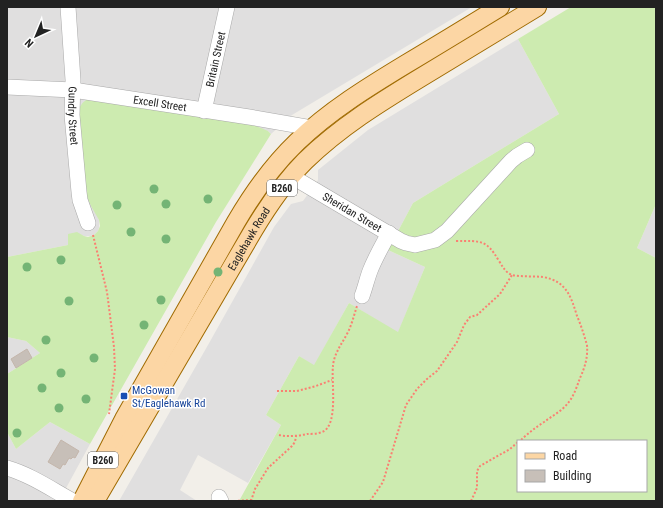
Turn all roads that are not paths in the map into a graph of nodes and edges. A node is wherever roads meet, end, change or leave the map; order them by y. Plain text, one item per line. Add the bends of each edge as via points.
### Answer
1 (68, 7) edge
2 (227, 7) edge
3 (500, 7) edge
4 (537, 7) edge
5 (7, 87) edge
6 (73, 90) junction
7 (204, 111) junction
8 (312, 128) junction
9 (527, 150) dead end
10 (292, 176) junction
11 (88, 223) road end
12 (389, 233) junction
13 (362, 296) road end
14 (7, 468) edge
15 (73, 501) edge
16 (82, 501) edge
17 (95, 501) edge

1 - 6 street, Gundry Street
2 - 7 street, Britain Street
3 - 8 main road, Eaglehawk Road / B260 via 377,81
4 - 10 main road, Eaglehawk Road / B260 via 354,120 328,140
5 - 6 street, Excell Street
6 - 7 street, Excell Street
6 - 11 street, Gundry Street via 72,115 79,192
7 - 8 street, Excell Street
8 - 16 main road, Eaglehawk Road / B260 via 297,142 248,202 148,377
9 - 12 street, Sheridan Street via 511,161 447,231 435,240 415,245
10 - 12 street, Sheridan Street
10 - 17 main road, Eaglehawk Road / B260 via 265,211 240,252
12 - 13 street via 369,273
14 - 15 street via 35,479

